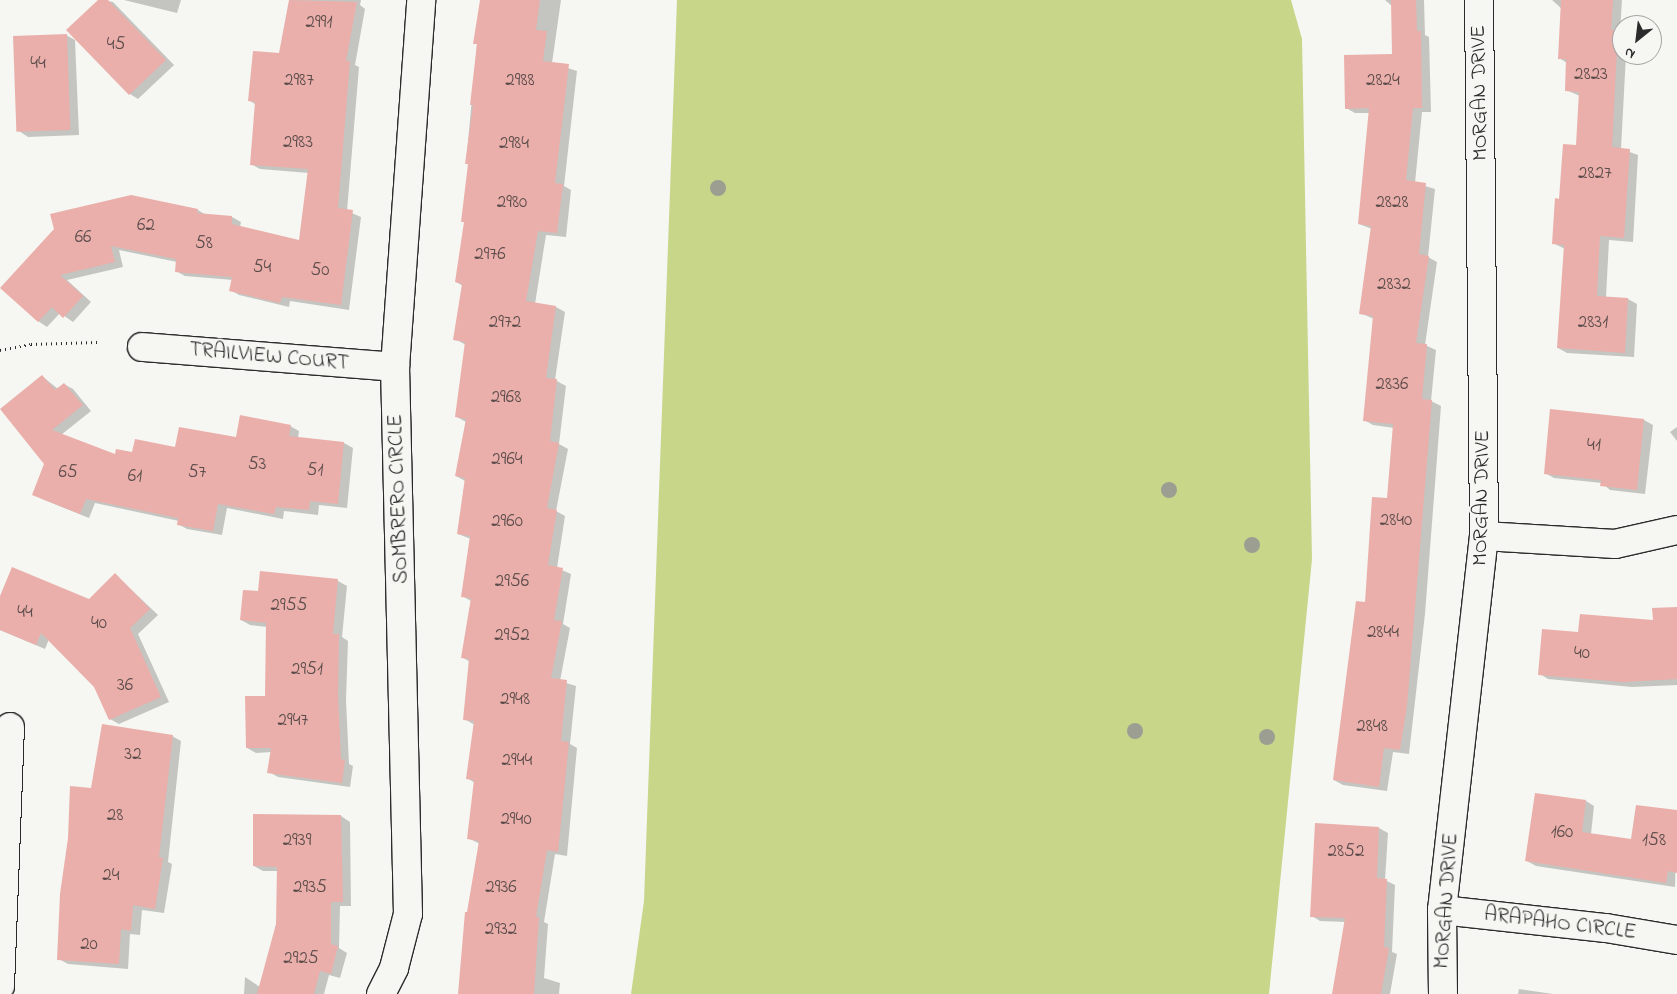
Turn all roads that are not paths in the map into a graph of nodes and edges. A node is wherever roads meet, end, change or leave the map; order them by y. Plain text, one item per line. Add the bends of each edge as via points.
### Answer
1 (421, 0) edge
2 (1479, 0) edge
3 (142, 347) dead end
4 (395, 367) junction
5 (1677, 530) edge
6 (1484, 536) junction
7 (10, 727) dead end
8 (1442, 910) junction
9 (1677, 940) edge
10 (0, 986) edge
11 (381, 994) edge
12 (1443, 994) edge

1 - 4 street, SOMBRERO CIRCLE
2 - 6 street, MORGAN DRIVE
3 - 4 street, TRAILVIEW COURT
4 - 11 street, SOMBRERO CIRCLE via 408,914 394,968
5 - 6 street via 1615,544
6 - 8 street, MORGAN DRIVE
7 - 10 street
8 - 9 street, ARAPAHO CIRCLE via 1606,928
8 - 12 street, MORGAN DRIVE

